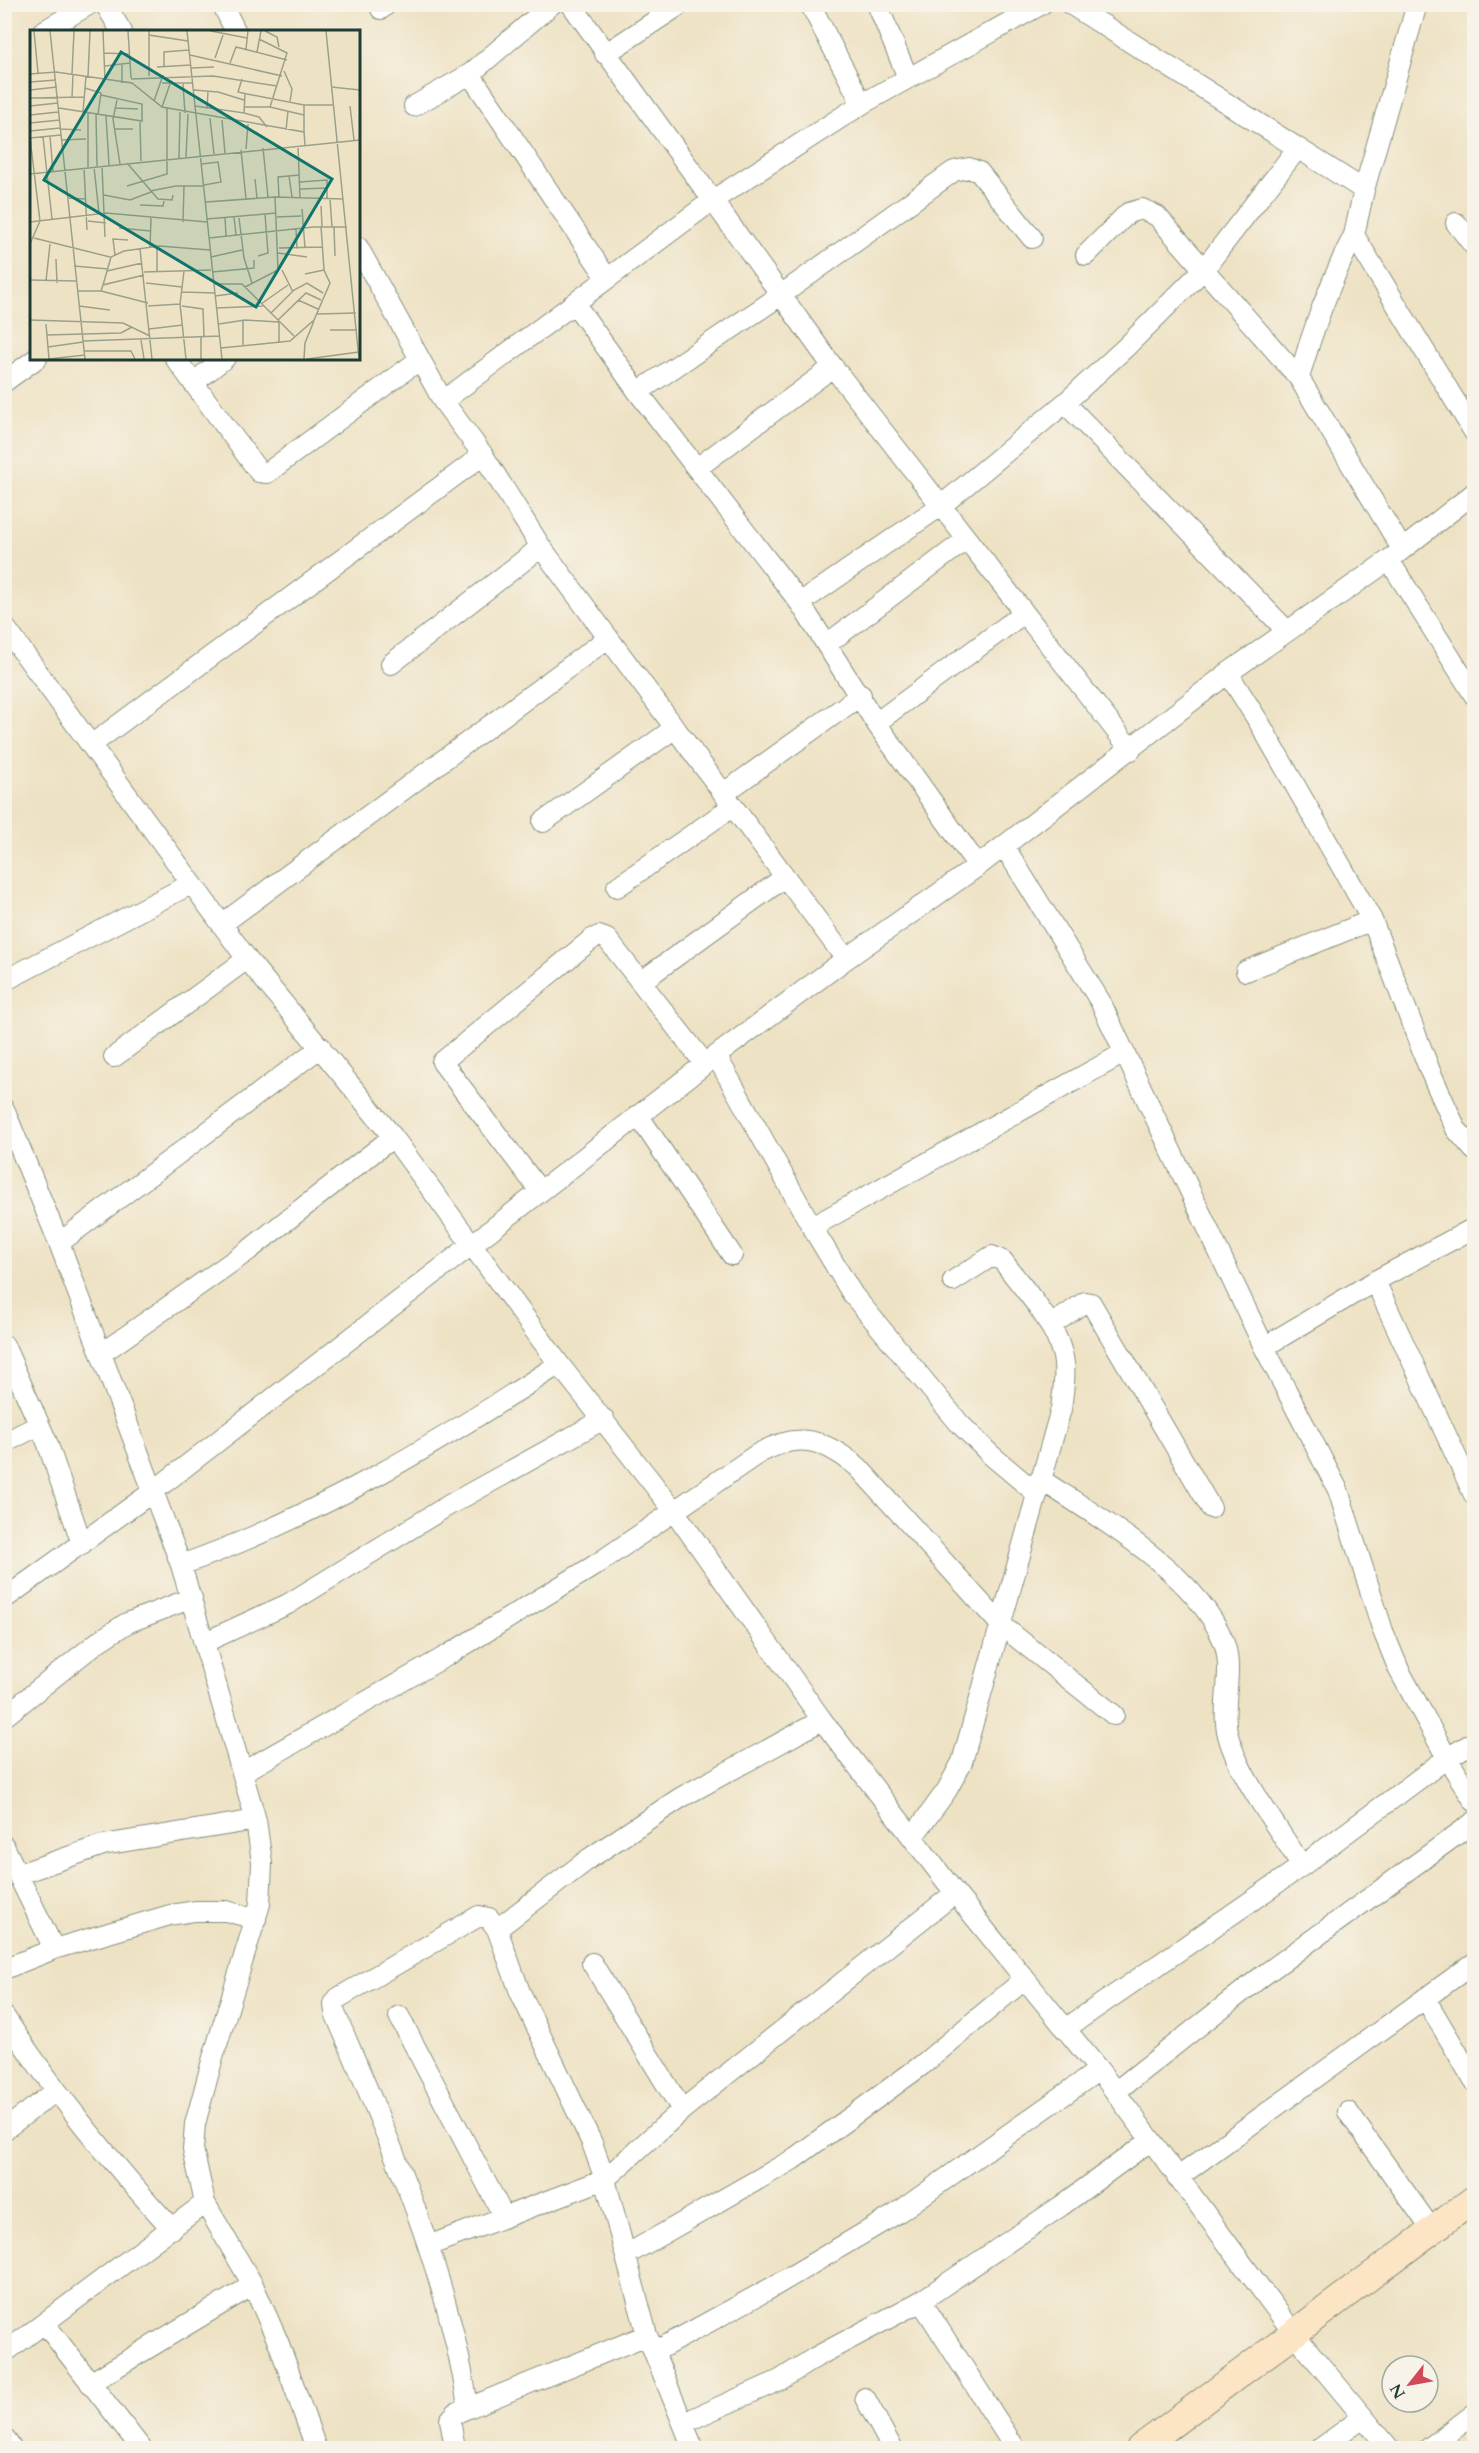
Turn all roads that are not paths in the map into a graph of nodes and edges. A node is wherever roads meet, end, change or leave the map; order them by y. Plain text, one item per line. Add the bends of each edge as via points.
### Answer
1 (90, 4) edge
2 (105, 4) edge
3 (222, 4) edge
4 (552, 4) edge
5 (571, 4) edge
6 (681, 4) edge
7 (810, 4) edge
8 (877, 4) edge
9 (1042, 4) edge
10 (1070, 4) edge
11 (1417, 4) edge
12 (45, 30) edge
13 (121, 30) edge
14 (235, 30) edge
15 (605, 54) junction
16 (470, 74) junction
17 (908, 78) junction
18 (862, 104) junction
19 (414, 106) dead end
20 (1297, 149) junction
21 (1364, 190) junction
22 (713, 200) junction
23 (1456, 223) dead end
24 (1354, 235) junction
25 (1032, 238) dead end
26 (1474, 246) edge
27 (360, 253) edge
28 (1086, 255) dead end
29 (1204, 269) junction
30 (606, 278) junction
31 (781, 295) junction
32 (575, 304) junction
33 (34, 360) edge
34 (176, 360) edge
35 (222, 360) edge
36 (419, 360) junction
37 (833, 367) junction
38 (1299, 378) junction
39 (4, 382) edge
40 (193, 383) junction
41 (638, 393) junction
42 (443, 401) junction
43 (1065, 403) junction
44 (1474, 432) edge
45 (483, 456) junction
46 (697, 468) junction
47 (1474, 493) edge
48 (942, 506) junction
49 (967, 539) junction
50 (541, 547) junction
51 (1396, 554) junction
52 (800, 603) junction
53 (1024, 613) junction
54 (4, 626) edge
55 (1287, 631) junction
56 (608, 638) junction
57 (827, 644) junction
58 (392, 664) dead end
59 (1228, 673) junction
60 (861, 695) junction
61 (1474, 695) edge
62 (876, 723) junction
63 (675, 728) junction
64 (91, 745) junction
65 (1131, 750) junction
66 (728, 800) junction
67 (543, 822) dead end
68 (1004, 846) junction
69 (978, 866) junction
70 (785, 877) junction
71 (191, 884) junction
72 (617, 887) dead end
73 (1372, 920) junction
74 (222, 924) junction
75 (247, 959) junction
76 (846, 959) junction
77 (1246, 971) dead end
78 (4, 981) edge
79 (642, 981) junction
80 (321, 1047) junction
81 (1124, 1053) junction
82 (114, 1057) dead end
83 (711, 1061) junction
84 (4, 1109) edge
85 (639, 1115) junction
86 (393, 1137) junction
87 (1474, 1148) edge
88 (540, 1191) junction
89 (812, 1227) junction
90 (1474, 1228) edge
91 (59, 1243) junction
92 (474, 1244) junction
93 (732, 1255) dead end
94 (953, 1281) dead end
95 (1375, 1281) junction
96 (1050, 1326) junction
97 (4, 1345) edge
98 (1264, 1347) junction
99 (102, 1353) junction
100 (559, 1364) junction
101 (604, 1419) junction
102 (39, 1425) junction
103 (4, 1443) edge
104 (1038, 1486) junction
105 (155, 1490) junction
106 (1474, 1495) edge
107 (1211, 1508) dead end
108 (675, 1512) junction
109 (82, 1544) junction
110 (181, 1564) junction
111 (192, 1598) junction
112 (4, 1599) edge
113 (1001, 1625) junction
114 (206, 1642) junction
115 (1114, 1715) dead end
116 (4, 1716) edge
117 (822, 1720) junction
118 (1474, 1742) edge
119 (1447, 1758) junction
120 (243, 1772) junction
121 (1474, 1801) edge
122 (256, 1820) junction
123 (1474, 1822) edge
124 (912, 1838) junction
125 (4, 1846) edge
126 (1302, 1866) junction
127 (19, 1874) junction
128 (955, 1893) junction
129 (256, 1919) junction
130 (497, 1929) junction
131 (54, 1949) junction
132 (592, 1963) dead end
133 (1474, 1964) edge
134 (4, 1969) edge
135 (1025, 1979) junction
136 (1425, 1998) junction
137 (4, 2016) edge
138 (399, 2016) dead end
139 (1065, 2029) junction
140 (1099, 2070) junction
141 (1474, 2081) edge
142 (56, 2091) junction
143 (1115, 2092) junction
144 (682, 2110) junction
145 (1348, 2112) dead end
146 (4, 2130) edge
147 (1150, 2141) junction
148 (1177, 2178) junction
149 (605, 2179) junction
150 (1474, 2199) edge
151 (205, 2203) junction
152 (503, 2215) junction
153 (172, 2229) junction
154 (1432, 2230) junction
155 (428, 2246) junction
156 (626, 2255) junction
157 (253, 2285) junction
158 (921, 2301) junction
159 (45, 2324) junction
160 (1295, 2335) junction
161 (650, 2344) junction
162 (4, 2353) edge
163 (90, 2383) junction
164 (865, 2398) dead end
165 (468, 2407) junction
166 (1474, 2414) edge
167 (1363, 2417) junction
168 (683, 2423) junction
169 (4, 2437) edge
170 (312, 2447) edge
171 (11, 2448) edge
172 (141, 2448) edge
173 (455, 2448) edge
174 (693, 2448) edge
175 (892, 2448) edge
176 (1015, 2448) edge
177 (1140, 2448) edge
178 (1321, 2448) edge
179 (1389, 2448) edge
180 (1429, 2448) edge

1 - 12 street
2 - 13 street
3 - 14 street
4 - 16 street
5 - 15 street
6 - 15 street
7 - 18 street
8 - 17 street
9 - 17 street
10 - 20 street
11 - 21 street
15 - 22 street
16 - 19 street
16 - 30 street
17 - 18 street
18 - 22 street
20 - 21 street
20 - 29 street
21 - 24 street
22 - 30 street
22 - 31 street
23 - 26 street
24 - 38 street via 1318,312
24 - 44 street
25 - 31 street via 979,172 969,168 954,171
27 - 36 street
28 - 29 street via 1128,213 1142,209 1157,216
29 - 38 street
29 - 43 street via 1167,309
30 - 32 street
31 - 37 street
31 - 41 street
32 - 41 street
32 - 42 street
33 - 39 street
34 - 40 street
35 - 40 street
36 - 40 street via 267,473 259,472
36 - 42 street
37 - 46 street
37 - 48 street
38 - 51 street
41 - 46 street
42 - 45 street
43 - 48 street
43 - 55 street
45 - 50 street
45 - 64 street
46 - 52 street
47 - 51 street
48 - 49 street
48 - 52 street
49 - 53 street
49 - 57 street
50 - 56 street
50 - 58 street
51 - 55 street
51 - 61 street
52 - 57 street
53 - 62 street
53 - 65 street
54 - 64 street
55 - 59 street
56 - 63 street
56 - 74 street
57 - 60 street
59 - 65 street
59 - 73 street
60 - 62 street
60 - 66 street
62 - 69 street
63 - 66 street
63 - 67 street
64 - 71 street
65 - 68 street
66 - 70 street
66 - 72 street
68 - 69 street
68 - 81 street via 1100,1001
69 - 76 street
70 - 76 street
70 - 79 street
71 - 74 street
71 - 78 street
73 - 77 street
73 - 87 street via 1430,1071 1456,1129
74 - 75 street
75 - 80 street
75 - 82 street
76 - 83 street
79 - 83 street
79 - 88 street via 607,939 599,936 444,1058 443,1065
80 - 86 street
80 - 91 street
81 - 89 street
81 - 98 street
83 - 85 street
83 - 89 street
84 - 91 street
85 - 88 street
85 - 93 street
86 - 92 street
86 - 99 street via 249,1250
88 - 92 street
89 - 104 street via 853,1295 960,1423 991,1455
90 - 95 street
91 - 99 street
92 - 100 street
92 - 105 street
94 - 96 street via 992,1256 998,1257
95 - 98 street
95 - 106 street
96 - 104 street via 1062,1353 1064,1382 1061,1409
96 - 107 street via 1085,1302 1091,1303
97 - 102 street
98 - 119 street via 1338,1490 1383,1631 1399,1670
99 - 105 street
100 - 101 street
100 - 110 street via 390,1470 236,1545
101 - 108 street
101 - 114 street via 448,1505 288,1604
102 - 103 street
102 - 109 street
104 - 113 street
104 - 126 street via 1160,1563 1212,1620 1224,1641 1227,1730 1236,1757
105 - 109 street
105 - 110 street
108 - 113 street via 777,1443 805,1440 837,1450 858,1467
108 - 117 street
108 - 120 street via 448,1655
109 - 112 street
110 - 111 street
111 - 114 street
111 - 116 street via 127,1623
113 - 115 street
113 - 124 street via 962,1762
114 - 120 street
117 - 124 street
117 - 130 street via 680,1798 590,1858
118 - 119 street
119 - 121 street
119 - 126 street
120 - 122 street
122 - 127 street via 103,1845
122 - 129 street via 262,1863
123 - 143 street via 1261,1977
124 - 128 street
125 - 127 street
126 - 139 street
127 - 131 street
128 - 135 street
128 - 144 street
129 - 131 street via 226,1911 195,1911
129 - 151 street via 195,2124 193,2149
130 - 149 street via 520,1992 592,2142
130 - 155 street via 489,1918 479,1916 338,1998 334,2004
131 - 134 street
132 - 144 street
133 - 136 street
135 - 139 street
135 - 156 street via 922,2065 792,2160
136 - 141 street
136 - 148 street
137 - 142 street
138 - 152 street
139 - 140 street
140 - 143 street
140 - 161 street via 896,2214 771,2288
142 - 146 street
142 - 153 street
143 - 147 street
144 - 149 street
145 - 154 street
147 - 148 street
147 - 158 street
148 - 160 street
149 - 152 street
149 - 156 street
150 - 154 street
151 - 153 street
151 - 157 street
152 - 155 street
153 - 159 street
154 - 160 street
155 - 165 street
156 - 161 street
157 - 163 street
157 - 170 street via 279,2344
158 - 168 street via 816,2356 780,2380
158 - 176 street
159 - 162 street
159 - 163 street
160 - 167 street
160 - 177 street
161 - 165 street
161 - 168 street
163 - 172 street
164 - 175 street
165 - 173 street via 450,2420
166 - 180 street
167 - 178 street
167 - 179 street
168 - 174 street
169 - 171 street

